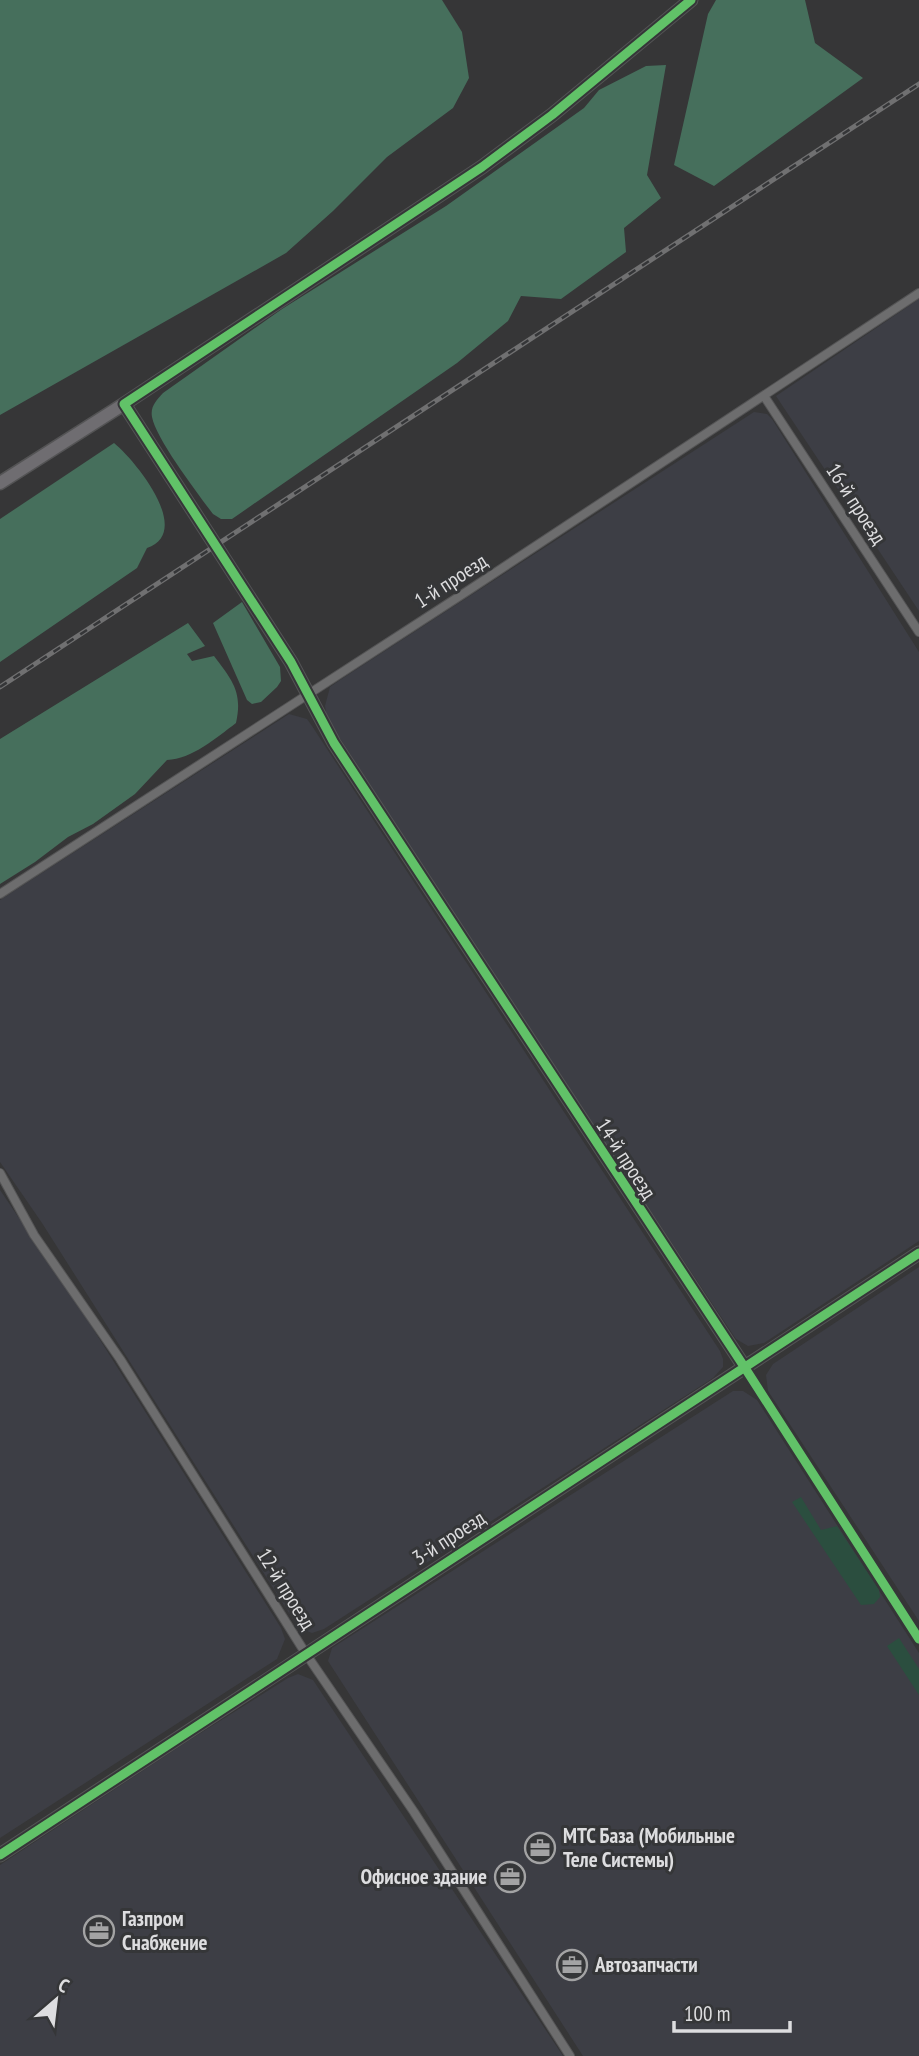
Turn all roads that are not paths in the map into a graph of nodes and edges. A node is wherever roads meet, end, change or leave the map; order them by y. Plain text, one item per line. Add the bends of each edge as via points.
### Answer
1 (691, 0) edge
2 (919, 293) edge
3 (764, 396) junction
4 (124, 404) junction
5 (0, 483) edge
6 (919, 632) edge
7 (308, 695) junction
8 (0, 894) edge
9 (0, 1173) edge
10 (919, 1253) edge
11 (744, 1368) junction
12 (919, 1639) edge
13 (306, 1654) junction
14 (0, 1855) edge
15 (570, 2056) edge

1 - 4 street via 482,167
2 - 3 street, 1-й проезд
3 - 6 street, 16-й проезд
3 - 7 street, 1-й проезд
4 - 5 street
4 - 7 street, 14-й проезд via 292,662
7 - 8 street, 1-й проезд
7 - 11 street, 14-й проезд via 334,743
9 - 13 street, 12-й проезд via 34,1235 120,1359
10 - 11 street, 3-й проезд
11 - 12 street, 14-й проезд
11 - 13 street, 3-й проезд
13 - 14 street, 3-й проезд
13 - 15 street, 12-й проезд via 414,1812

